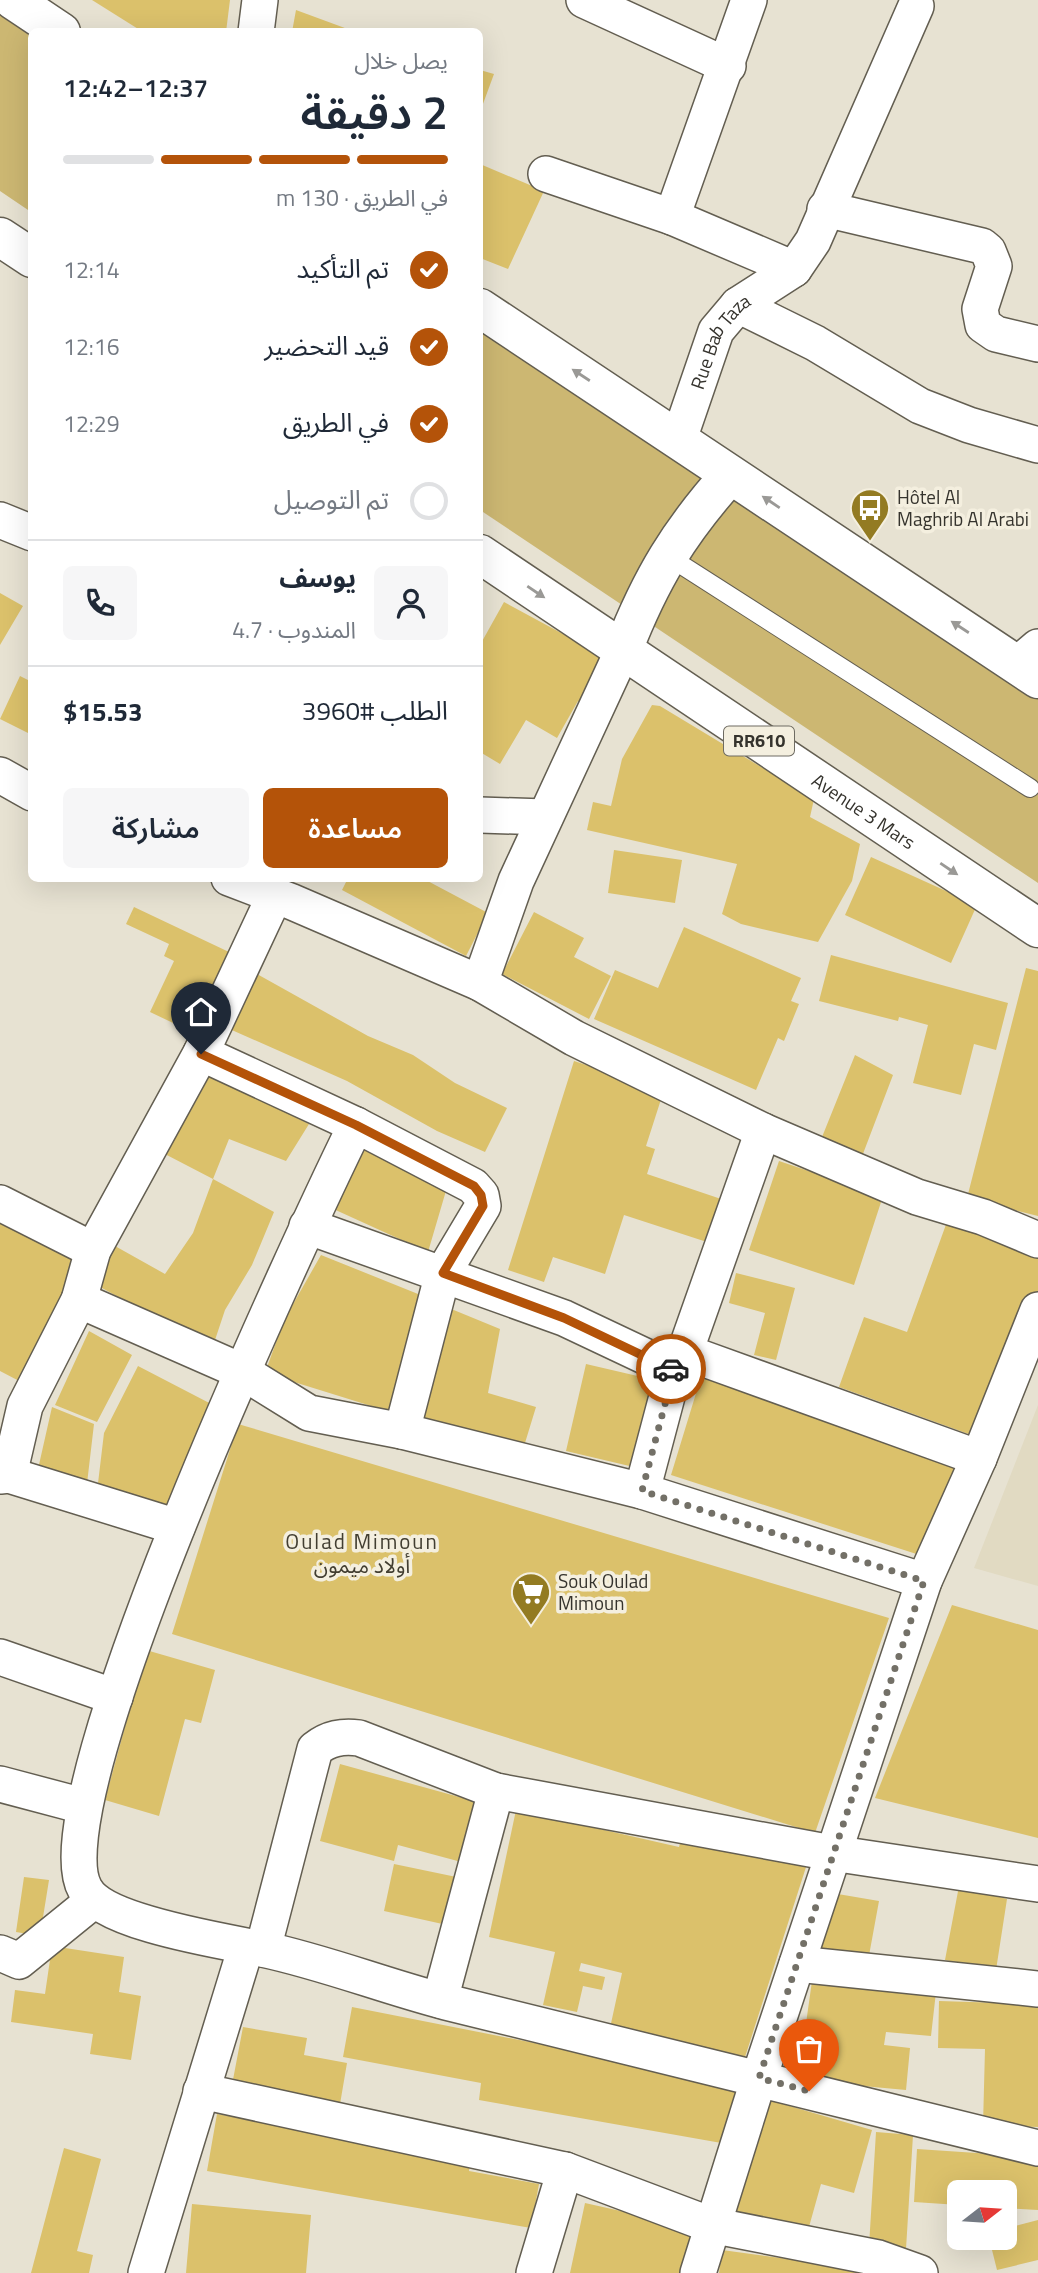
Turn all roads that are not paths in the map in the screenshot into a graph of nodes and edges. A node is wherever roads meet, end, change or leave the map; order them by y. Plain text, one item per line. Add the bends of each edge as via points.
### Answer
1 (13, 0) edge
2 (260, 0) edge
3 (584, 0) edge
4 (749, 0) edge
5 (916, 6) dead end
6 (55, 28) edge
7 (256, 28) edge
8 (728, 66) junction
9 (546, 174) dead end
10 (825, 209) junction
11 (672, 217) junction
12 (0, 237) edge
13 (28, 255) edge
14 (794, 269) junction
15 (738, 305) junction
16 (483, 310) edge
17 (1038, 344) edge
18 (679, 439) junction
19 (1038, 445) edge
20 (730, 475) junction
21 (0, 520) edge
22 (28, 531) edge
23 (666, 555) junction
24 (483, 556) edge
25 (623, 650) junction
26 (1031, 663) edge
27 (0, 775) edge
28 (1030, 788) dead end
29 (28, 791) edge
30 (483, 815) edge
31 (545, 817) junction
32 (248, 882) edge
33 (291, 891) edge
34 (1038, 928) edge
35 (480, 984) junction
36 (201, 1054) junction
37 (356, 1125) junction
38 (763, 1131) junction
39 (0, 1203) edge
40 (307, 1226) junction
41 (1038, 1240) edge
42 (93, 1251) junction
43 (443, 1273) junction
44 (79, 1300) junction
45 (1038, 1310) edge
46 (679, 1361) junction
47 (243, 1372) junction
48 (13, 1400) edge
49 (402, 1431) junction
50 (979, 1458) junction
51 (5, 1475) edge
52 (642, 1491) junction
53 (177, 1527) junction
54 (924, 1581) junction
55 (0, 1657) edge
56 (115, 1697) junction
57 (0, 1784) edge
58 (496, 1791) junction
59 (83, 1807) junction
60 (832, 1853) junction
61 (1038, 1884) edge
62 (93, 1901) junction
63 (254, 1948) junction
64 (0, 1953) edge
65 (797, 1964) junction
66 (1038, 1989) edge
67 (440, 2000) junction
68 (759, 2078) junction
69 (201, 2091) junction
70 (1038, 2148) edge
71 (565, 2170) junction
72 (711, 2225) junction
73 (146, 2273) edge
74 (534, 2273) edge
75 (698, 2273) edge
76 (920, 2273) edge

1 - 6 main road
2 - 7 street
3 - 8 street
4 - 8 street
5 - 10 street
8 - 11 street
9 - 11 street
10 - 14 street via 813,240
10 - 17 street via 982,246 994,266 981,309 983,326 996,334
11 - 14 street
12 - 13 main road
14 - 15 street, Rue Bab Taza
15 - 18 street, Rue Bab Taza via 716,331
15 - 19 street via 815,343 920,406
18 -> 16 main road
18 - 20 main road
20 - 23 main road
26 -> 20 main road
21 - 22 street
23 - 25 main road
23 - 28 lane
24 -> 25 main road, Avenue 3 Mars / RR610
25 - 31 street
25 -> 34 main road, Avenue 3 Mars / RR610
27 - 29 street
30 - 31 street
31 - 35 street via 516,881
32 - 33 street
33 - 35 street
33 - 36 street
35 - 38 street via 575,1038
36 - 37 street
36 - 42 street
37 - 40 street
37 - 43 street via 474,1186 481,1195 483,1206
38 - 41 street via 917,1197
38 - 46 street
39 - 42 street
40 - 43 street
40 - 47 street
42 - 44 street
43 - 46 street
43 - 49 street
44 - 47 street
44 - 48 street
45 - 50 street
46 - 50 street
46 - 52 street
47 - 49 street via 309,1413
47 - 53 street
48 - 51 street
49 - 52 street
50 - 54 street
51 - 53 street
52 - 54 street
53 - 56 street
54 - 60 street
55 - 56 street
56 - 59 street
57 - 59 street
58 - 60 street
58 - 63 street via 359,1738 345,1736 322,1743 315,1749
58 - 67 street
59 - 62 street via 79,1866 82,1885
60 - 61 street
60 - 65 street
62 - 63 street via 115,1914
62 - 64 street via 19,1961
63 - 67 street
63 - 69 street
65 - 66 street
65 - 68 street
67 - 68 street
68 - 70 street
68 - 72 street
69 - 71 street
69 - 73 street
71 - 72 street
71 - 74 street
72 - 75 street
72 - 76 street via 878,2258

